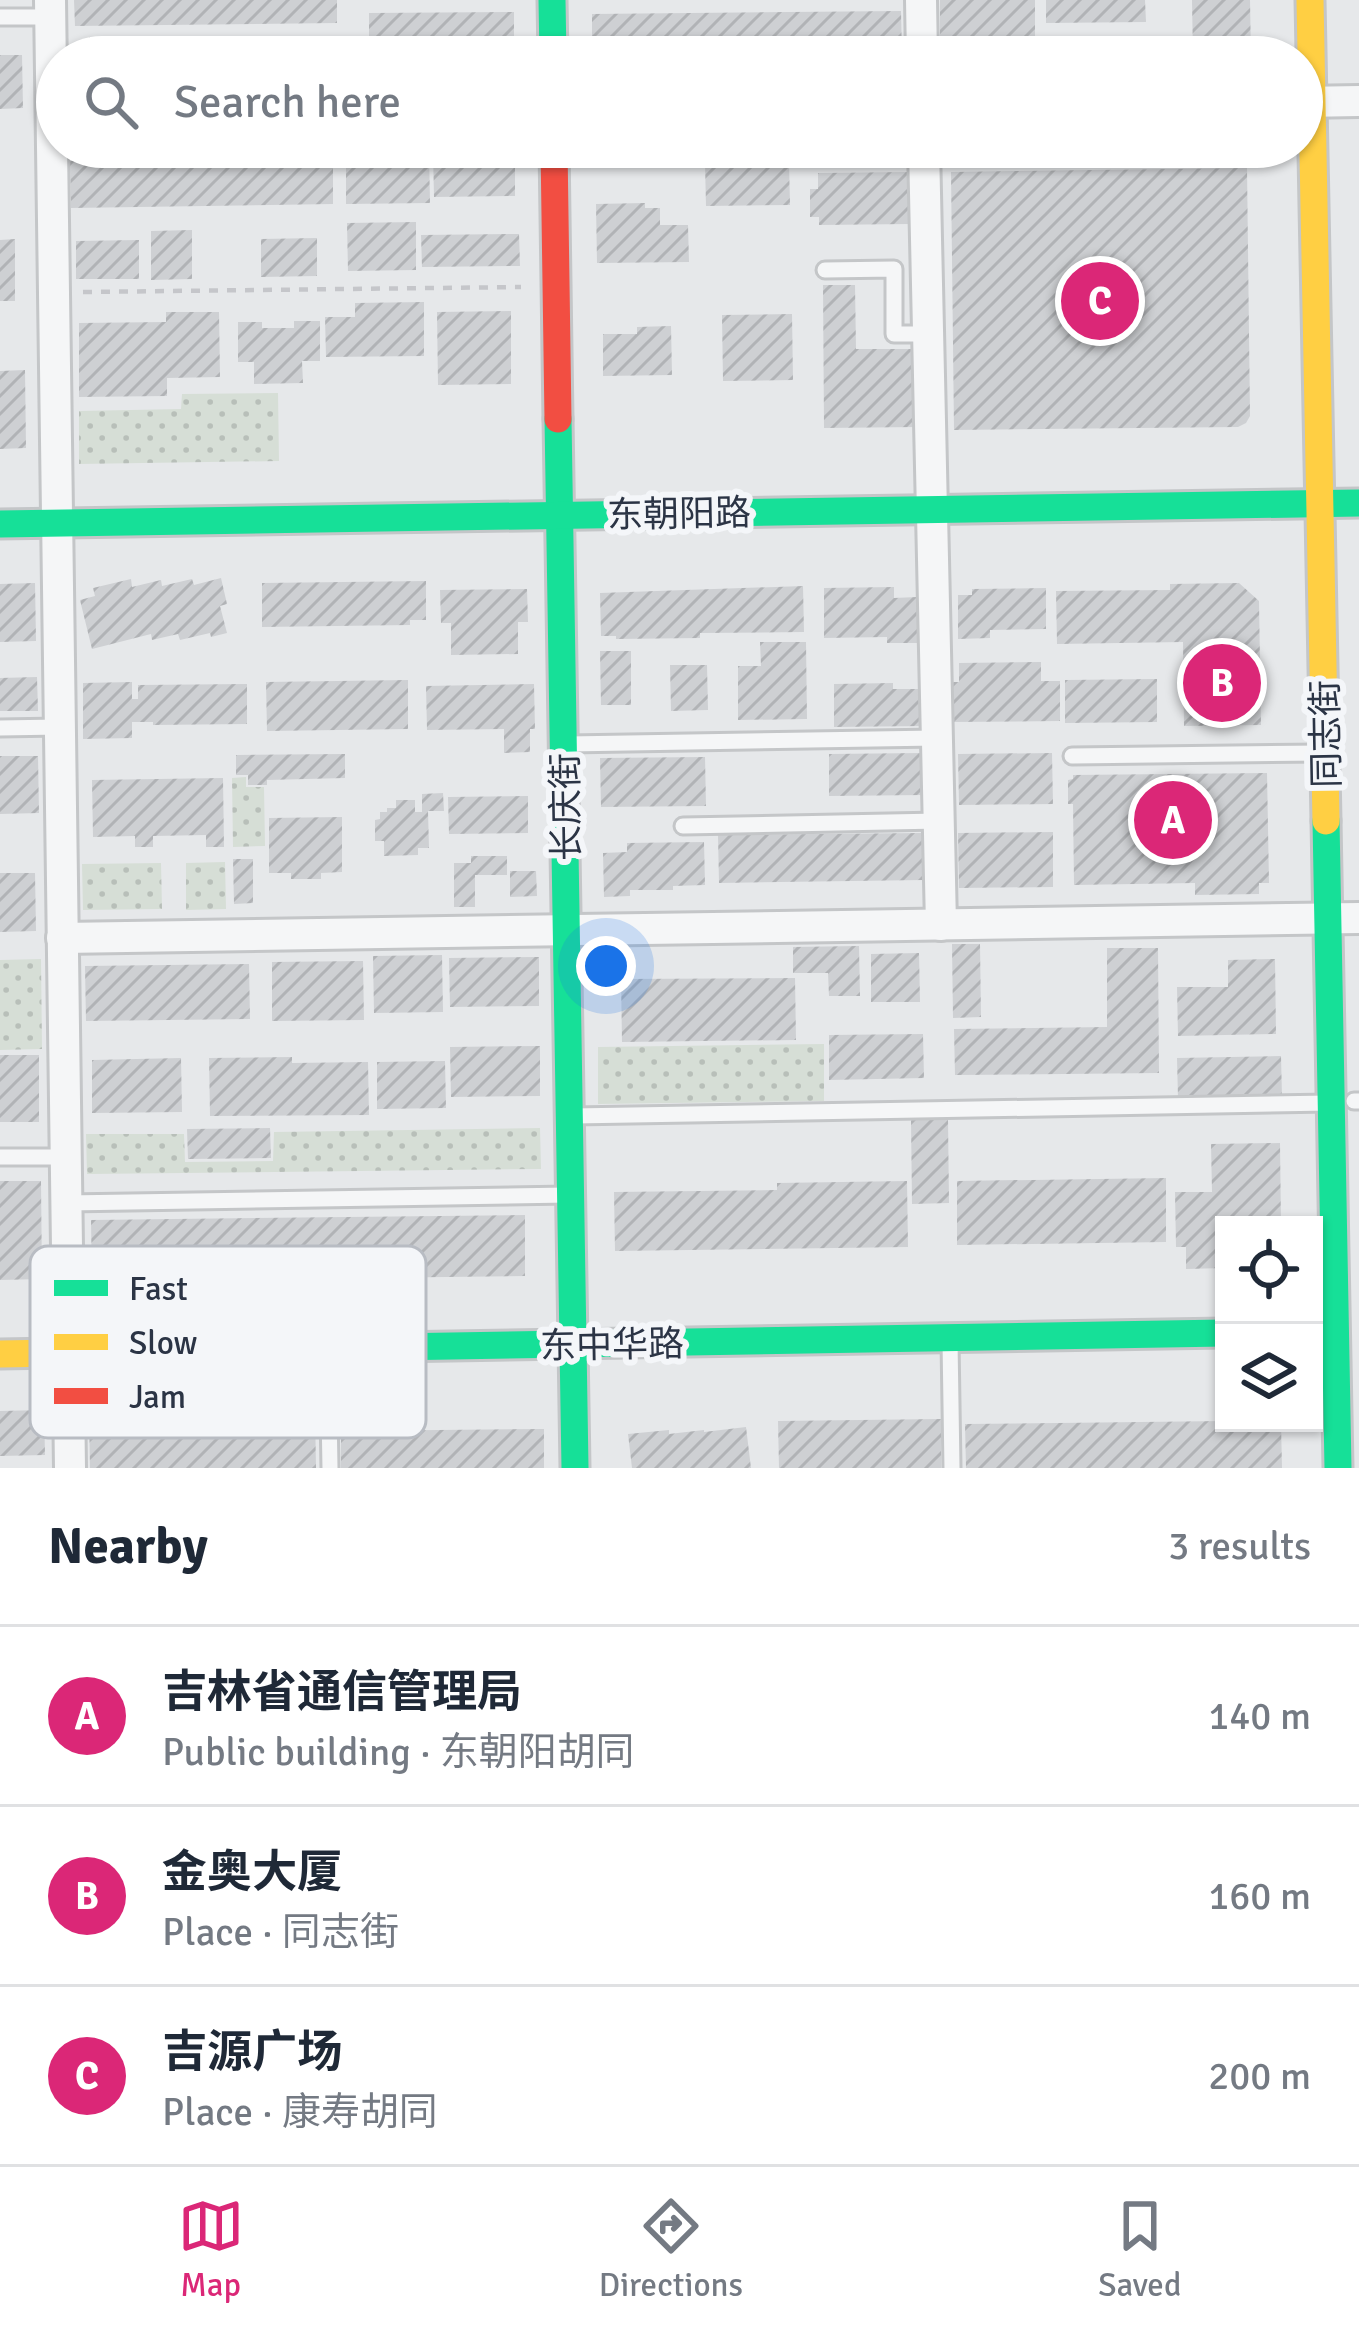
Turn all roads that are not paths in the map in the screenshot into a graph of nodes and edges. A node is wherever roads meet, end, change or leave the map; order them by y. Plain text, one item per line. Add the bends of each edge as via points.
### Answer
1 (552, 0) edge
2 (922, 0) edge
3 (1310, 0) edge
4 (1334, 0) edge
5 (50, 8) edge
6 (0, 17) edge
7 (553, 36) edge
8 (922, 36) edge
9 (1316, 36) edge
10 (1327, 101) edge
11 (54, 168) edge
12 (554, 168) edge
13 (924, 168) edge
14 (825, 270) dead end
15 (927, 334) junction
16 (1341, 503) edge
17 (930, 509) junction
18 (561, 515) junction
19 (56, 523) junction
20 (0, 524) edge
21 (59, 727) junction
22 (0, 728) edge
23 (937, 738) junction
24 (564, 744) junction
25 (1325, 753) junction
26 (1072, 756) dead end
27 (939, 821) junction
28 (683, 826) dead end
29 (1346, 919) edge
30 (941, 925) junction
31 (567, 931) junction
32 (62, 938) junction
33 (1348, 1102) edge
34 (570, 1116) junction
35 (66, 1156) junction
36 (0, 1157) edge
37 (571, 1195) junction
38 (67, 1203) junction
39 (68, 1246) edge
40 (1342, 1331) edge
41 (1215, 1333) edge
42 (950, 1338) junction
43 (573, 1344) junction
44 (426, 1346) edge
45 (0, 1354) edge
46 (30, 1354) edge
47 (1359, 1385) edge
48 (70, 1438) edge
49 (330, 1438) edge
50 (70, 1468) edge
51 (330, 1468) edge
52 (575, 1468) edge
53 (952, 1468) edge
54 (1338, 1468) edge

1 - 7 street
2 - 8 street
3 - 9 street, 同志街
4 - 10 street, 同志街
5 - 6 lane
10 - 16 street, 同志街
11 - 19 street
12 - 18 street, 长庆街
13 - 15 street
14 - 15 lane via 894,269 894,334
15 - 17 street
16 - 17 street, 东朝阳路
16 - 25 street, 同志街
16 - 29 street, 同志街
17 - 18 street, 东朝阳路
17 - 23 street
18 - 19 street, 东朝阳路
18 - 24 street, 长庆街
19 - 20 street, 东朝阳路
19 - 21 street
21 - 22 lane
21 - 32 street
23 - 24 lane
23 - 27 street
24 - 31 street, 长庆街
25 - 26 lane
25 - 29 street, 同志街
27 - 28 lane
27 - 30 street
29 - 30 street
29 - 33 street, 同志街
30 - 31 street
31 - 32 street
31 - 34 street, 长庆街
32 - 35 street
33 - 34 lane
33 - 40 street, 同志街
34 - 37 street, 长庆街
35 - 36 lane
35 - 38 street
37 - 38 lane
37 - 43 street, 长庆街
38 - 39 street
40 - 47 street, 同志街
40 - 54 street, 同志街
41 - 42 street, 东中华路
42 - 43 street, 东中华路
42 - 53 lane
43 - 44 street, 东中华路
43 - 52 street, 长庆街
45 - 46 street, 东中华路
48 - 50 street
49 - 51 lane

